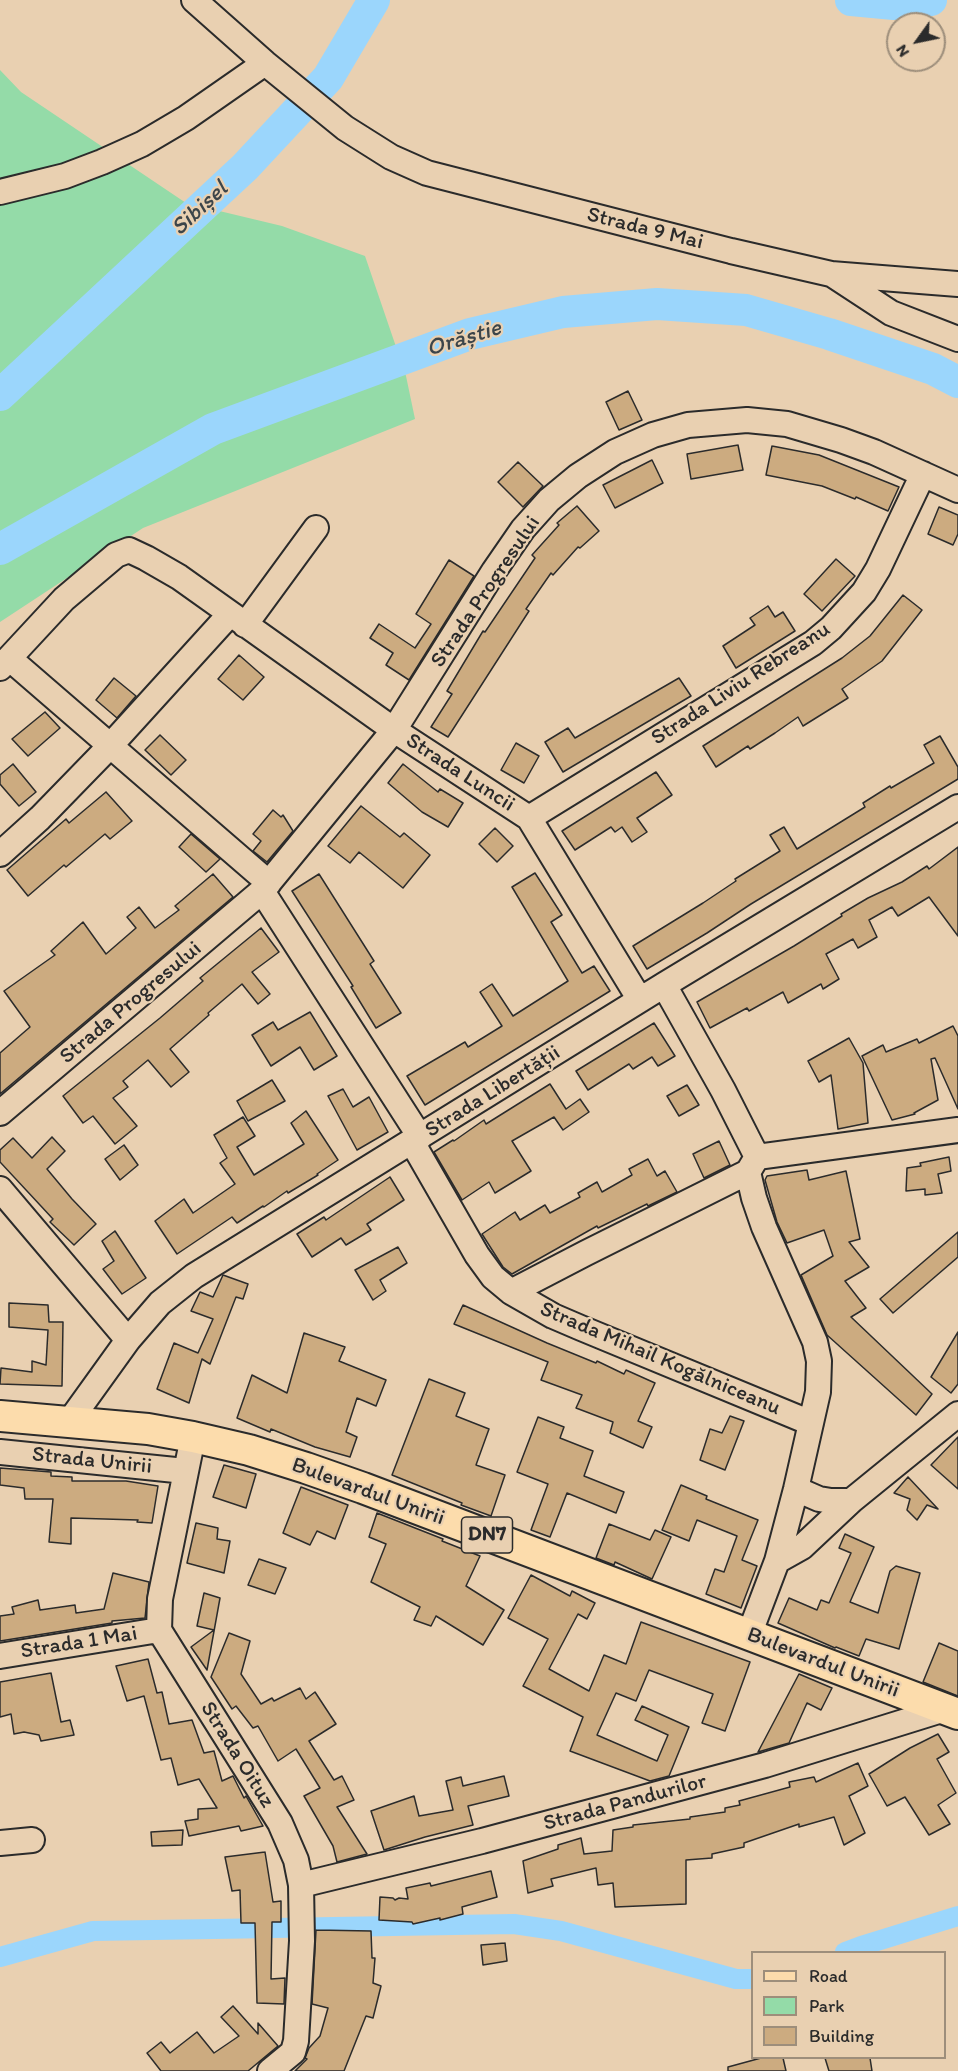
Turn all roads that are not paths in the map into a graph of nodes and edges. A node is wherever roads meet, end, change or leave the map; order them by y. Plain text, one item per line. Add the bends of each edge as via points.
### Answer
1 (194, 0) edge
2 (265, 63) junction
3 (0, 192) edge
4 (831, 274) junction
5 (958, 284) edge
6 (958, 339) edge
7 (923, 474) junction
8 (958, 490) edge
9 (316, 528) dead end
10 (231, 614) junction
11 (5, 663) edge
12 (394, 730) junction
13 (110, 746) junction
14 (958, 807) edge
15 (529, 818) junction
16 (0, 854) edge
17 (265, 887) junction
18 (664, 985) junction
19 (640, 1000) junction
20 (0, 1113) edge
21 (958, 1130) edge
22 (416, 1140) junction
23 (752, 1165) junction
24 (0, 1189) edge
25 (511, 1292) junction
26 (128, 1340) junction
27 (958, 1414) edge
28 (0, 1416) edge
29 (69, 1422) junction
30 (811, 1423) junction
31 (193, 1437) junction
32 (0, 1452) edge
33 (185, 1470) junction
34 (796, 1489) junction
35 (851, 1501) junction
36 (777, 1561) junction
37 (159, 1630) junction
38 (749, 1635) junction
39 (0, 1656) edge
40 (952, 1711) edge
41 (32, 1840) dead end
42 (0, 1843) edge
43 (301, 1885) junction
44 (270, 2071) edge

1 - 2 street, Strada 9 Mai
2 - 3 street via 141,144 65,176
2 - 4 street, Strada 9 Mai via 345,128 391,157 427,173
4 - 5 street, Strada 9 Mai
4 - 6 street via 891,313
7 - 8 street, Strada Progresului
7 - 12 street, Strada Progresului via 841,440 787,424 747,420 688,425 615,452 549,500 523,529
7 - 15 street, Strada Liviu Rebreanu via 864,592 831,628 813,643
9 - 10 street
10 - 11 street, Strada Luncii via 178,577 129,550 116,555 64,599
10 - 12 street, Strada Luncii
10 - 13 street
11 - 13 street
12 - 15 street, Strada Luncii
12 - 17 street, Strada Progresului
13 - 16 street
13 - 17 street
14 - 18 street, Strada Libertății
15 - 19 street, Strada Luncii
17 - 20 street, Strada Progresului
17 - 22 street
18 - 19 street, Strada Libertății
18 - 23 street, Strada Mihail Kogălniceanu via 723,1090
19 - 22 street, Strada Libertății
21 - 23 street
22 - 25 street, Strada Mihail Kogălniceanu via 477,1255 493,1277
22 - 26 street, Strada Libertății via 194,1275 160,1303
23 - 25 street, Strada Mihail Kogălniceanu
23 - 30 street, Strada Mihail Kogălniceanu via 754,1198 764,1227 815,1342 819,1392
24 - 26 street
25 - 30 street, Strada Mihail Kogălniceanu via 553,1316
26 - 29 street, Strada Libertății
27 - 35 street
28 - 29 main road, Bulevardul Unirii / DN7
29 - 31 main road, Bulevardul Unirii / DN7
30 - 34 street, Strada Mihail Kogălniceanu
31 - 33 street
31 - 38 main road, Bulevardul Unirii / DN7 via 249,1450 363,1488
32 - 33 street, Strada Unirii
33 - 37 street via 160,1599
34 - 35 street via 819,1499
34 - 36 street, Strada Mihail Kogălniceanu
35 - 36 street via 802,1547
36 - 38 street, Strada Mihail Kogălniceanu
37 - 39 street, Strada 1 Mai
37 - 43 street, Strada Oituz via 280,1823 296,1860
38 - 40 main road, Bulevardul Unirii / DN7
40 - 43 street, Strada Pandurilor via 765,1766
41 - 42 street
43 - 44 street, Strada Oituz via 296,2041 293,2052

